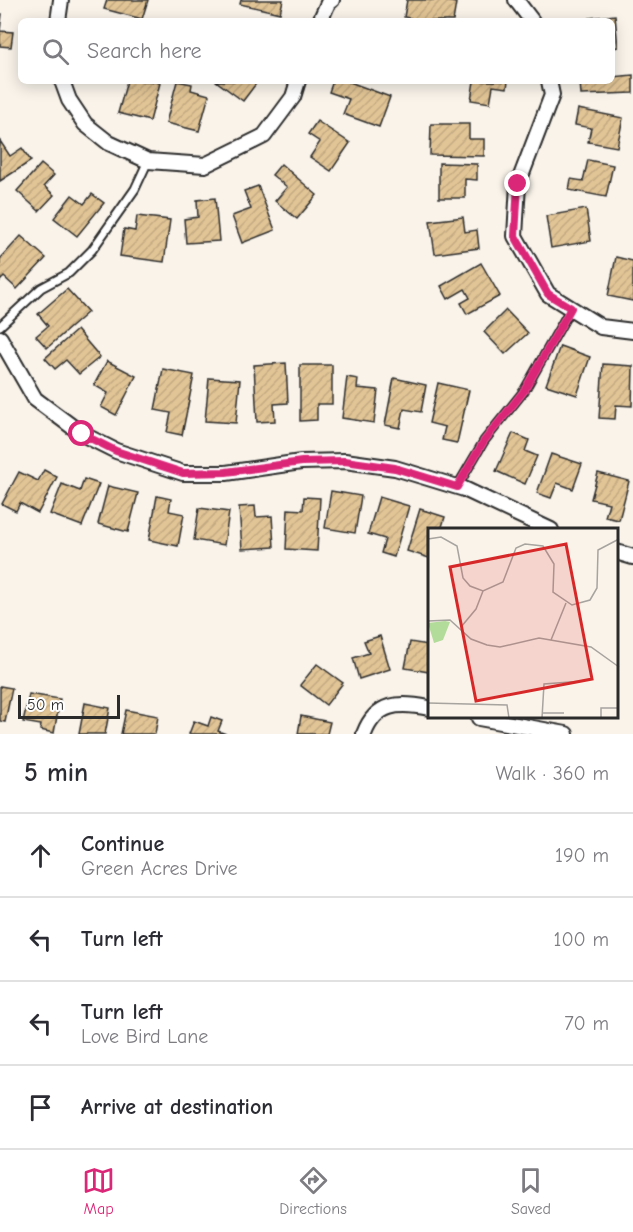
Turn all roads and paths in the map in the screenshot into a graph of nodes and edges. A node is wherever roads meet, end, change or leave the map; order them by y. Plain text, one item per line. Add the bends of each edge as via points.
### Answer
1 (61, 0) edge
2 (332, 0) edge
3 (516, 0) edge
4 (58, 18) edge
5 (321, 18) edge
6 (530, 18) edge
7 (63, 84) edge
8 (297, 84) edge
9 (550, 84) edge
10 (148, 161) junction
11 (571, 308) junction
12 (0, 326) edge
13 (633, 331) edge
14 (0, 338) edge
15 (457, 487) junction
16 (546, 528) edge
17 (618, 553) edge
18 (633, 557) edge
19 (428, 708) edge
20 (489, 719) edge
21 (364, 734) edge
22 (566, 734) edge

1 - 4 street
2 - 5 street
3 - 6 street
7 - 10 street via 86,124 109,143
8 - 10 street via 293,97 264,136 205,165
9 - 11 street via 552,95 518,184 515,236 548,294
10 - 12 lane via 135,189 92,250 69,273 41,288
11 - 13 street via 601,327
11 - 15 lane via 524,391 484,441
14 - 15 street via 35,399 82,434 116,451 183,473 345,461 395,468
15 - 16 street
17 - 18 street
19 - 21 street via 390,706 376,713
20 - 22 street

